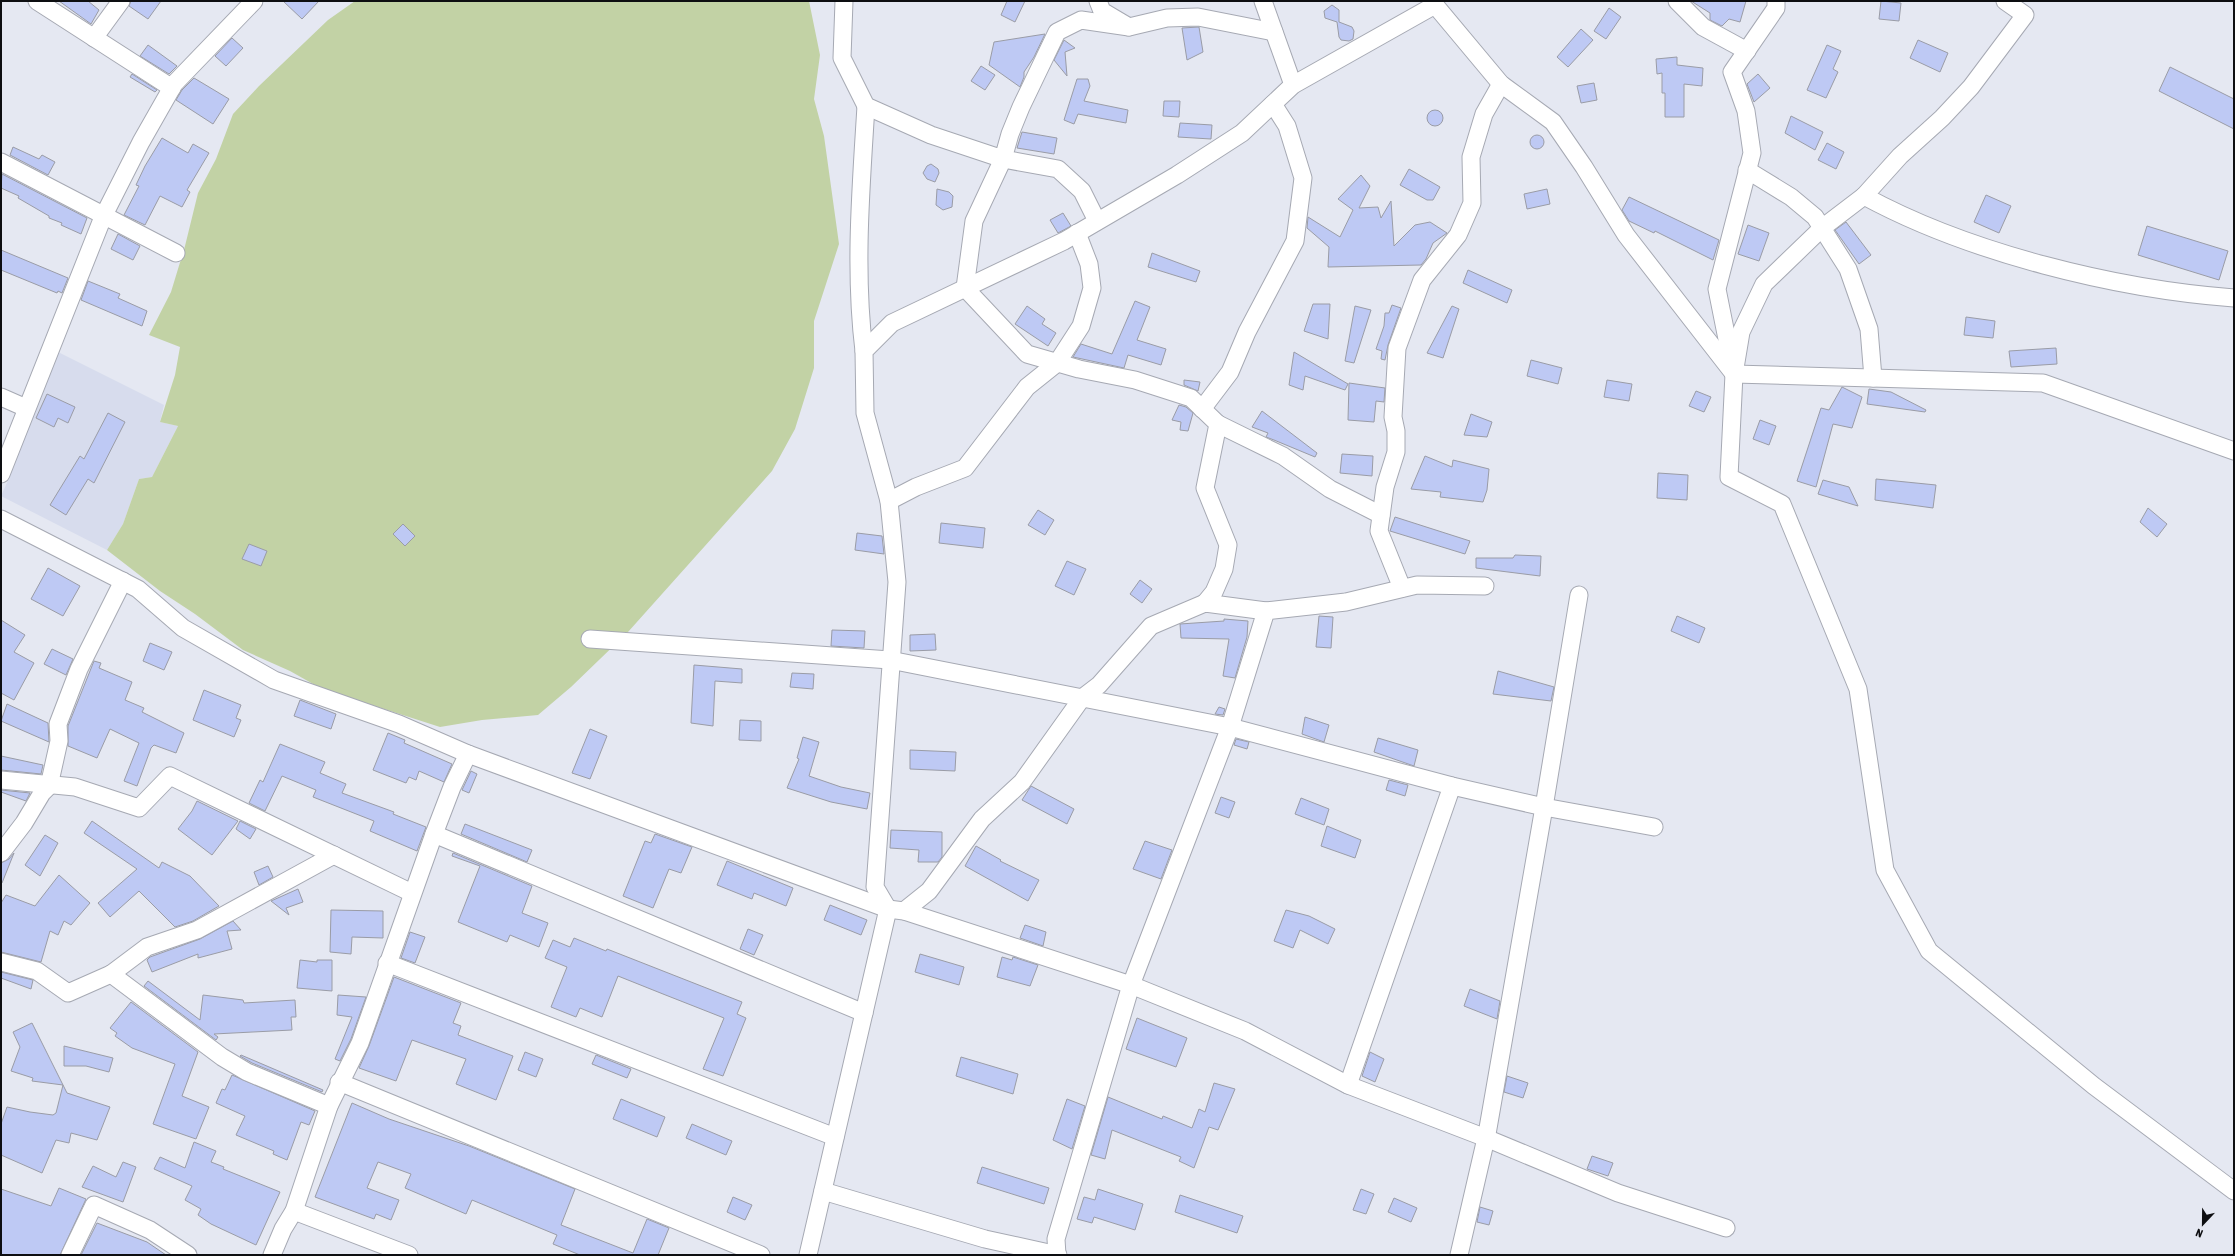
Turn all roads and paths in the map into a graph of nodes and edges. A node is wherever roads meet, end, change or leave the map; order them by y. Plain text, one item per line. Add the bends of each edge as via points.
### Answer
1 (37, 1) edge
2 (121, 1) edge
3 (254, 1) edge
4 (844, 1) edge
5 (1098, 1) edge
6 (1263, 1) edge
7 (1677, 1) edge
8 (1776, 1) edge
9 (2005, 1) edge
10 (1435, 3) edge
11 (1129, 27) junction
12 (1274, 32) junction
13 (94, 38) junction
14 (1747, 51) junction
15 (1501, 84) junction
16 (1293, 85) junction
17 (172, 88) junction
18 (1273, 104) junction
19 (866, 106) junction
20 (1004, 159) junction
21 (1, 162) edge
22 (1747, 170) junction
23 (1864, 196) junction
24 (103, 217) junction
25 (1097, 221) junction
26 (1822, 228) junction
27 (1077, 233) junction
28 (176, 253) dead end
29 (965, 288) junction
30 (2234, 298) edge
31 (864, 351) junction
32 (1057, 363) junction
33 (1734, 374) junction
34 (1873, 378) junction
35 (1, 397) edge
36 (26, 408) junction
37 (1202, 409) junction
38 (1218, 424) junction
39 (2234, 451) edge
40 (1, 474) edge
41 (889, 501) junction
42 (1381, 515) junction
43 (1, 519) edge
44 (123, 581) junction
45 (1486, 586) dead end
46 (1402, 588) junction
47 (1579, 595) dead end
48 (1205, 603) junction
49 (1266, 611) junction
50 (590, 639) dead end
51 (890, 660) junction
52 (1082, 698) junction
53 (1230, 728) junction
54 (468, 754) junction
55 (1, 780) edge
56 (49, 786) junction
57 (1452, 786) junction
58 (1544, 808) junction
59 (1654, 827) dead end
60 (434, 834) junction
61 (1, 852) edge
62 (334, 855) junction
63 (412, 893) junction
64 (896, 910) junction
65 (1, 962) edge
66 (388, 963) junction
67 (111, 974) junction
68 (1131, 985) junction
69 (864, 1013) junction
70 (339, 1082) junction
71 (1348, 1085) junction
72 (329, 1106) junction
73 (835, 1137) junction
74 (1486, 1138) junction
75 (823, 1190) junction
76 (2234, 1191) edge
77 (294, 1211) junction
78 (1726, 1228) dead end
79 (70, 1255) edge
80 (188, 1255) edge
81 (272, 1255) edge
82 (409, 1255) edge
83 (761, 1255) edge
84 (808, 1255) edge
85 (1058, 1255) edge
86 (1459, 1255) edge

1 - 13 street
2 - 13 street
3 - 17 street
4 - 19 street via 842,58
5 - 11 street via 1102,12
6 - 12 street
7 - 14 street via 1703,27
8 - 14 street via 1776,8
9 - 23 street via 2025,15 1971,87 1942,118 1900,156
10 - 15 street
10 - 16 street
11 - 12 street via 1167,18 1198,17
11 - 20 street via 1081,20 1057,32 1021,107
12 - 16 street
13 - 17 street
14 - 22 street via 1732,72 1746,111 1752,153
15 - 33 street via 1553,122 1626,235
15 - 42 street via 1484,114 1471,157 1472,203 1458,235 1422,280 1397,348 1394,401 1396,452 1385,487
16 - 18 street
17 - 24 street
18 - 25 street via 1242,133 1177,175
18 - 37 street via 1287,126 1303,178 1295,241 1247,332 1230,372
19 - 20 street via 931,135
19 - 31 street via 860,219 860,316
20 - 25 street via 1058,169 1082,191
20 - 29 street via 974,221
21 - 24 street
22 - 26 street via 1791,197 1815,217
22 - 33 street via 1717,289
23 - 26 street
23 - 30 street via 1892,211 1982,246 2049,265 2104,280
24 - 28 street
24 - 36 street
25 - 27 street
26 - 33 street via 1764,284 1741,332
26 - 34 street via 1848,269 1869,330
27 - 29 street
27 - 32 street via 1089,264 1092,288 1081,326
29 - 31 street via 892,323
29 - 32 street via 1027,354
31 - 41 street via 865,413
32 - 37 street via 1135,380 1191,398
32 - 41 street via 1027,387 965,468 916,487
33 - 34 street
33 - 76 street via 1729,477 1782,504 1858,689 1885,870 1929,951 2094,1086
34 - 39 street via 2043,383
35 - 36 street
36 - 40 street
37 - 38 street
38 - 42 street via 1283,456 1330,489
38 - 48 street via 1204,488 1228,545 1224,569 1214,592
41 - 51 street via 897,582
42 - 46 street via 1379,531
43 - 44 street
44 - 54 street via 138,588 183,628 274,680 400,724
44 - 56 street via 79,669 58,724 59,741
45 - 46 street via 1417,585
46 - 49 street via 1346,602
47 - 58 street
48 - 49 street
48 - 52 street via 1150,626 1099,685
49 - 53 street
50 - 51 street
51 - 52 street
51 - 64 street via 875,887
52 - 53 street
52 - 64 street via 1022,782 982,819 930,891
53 - 57 street
53 - 68 street
54 - 60 street
54 - 64 street
55 - 56 street
56 - 61 street
56 - 62 street via 75,787 139,808 170,776
57 - 58 street
57 - 71 street
58 - 59 street
58 - 74 street
60 - 63 street
60 - 69 street
62 - 63 street
62 - 67 street via 197,930 147,947
63 - 66 street
64 - 68 street
64 - 69 street
65 - 67 street via 37,971 68,993
66 - 70 street via 360,1043
66 - 73 street
67 - 72 street via 222,1057 247,1072
68 - 71 street via 1245,1031
68 - 85 street via 1056,1239
69 - 73 street
70 - 72 street
70 - 83 street
71 - 74 street
72 - 77 street
73 - 75 street
74 - 78 street via 1618,1193
74 - 86 street
75 - 84 street
75 - 85 street via 985,1239
77 - 81 street
77 - 82 street
79 - 80 street via 94,1205 150,1230

